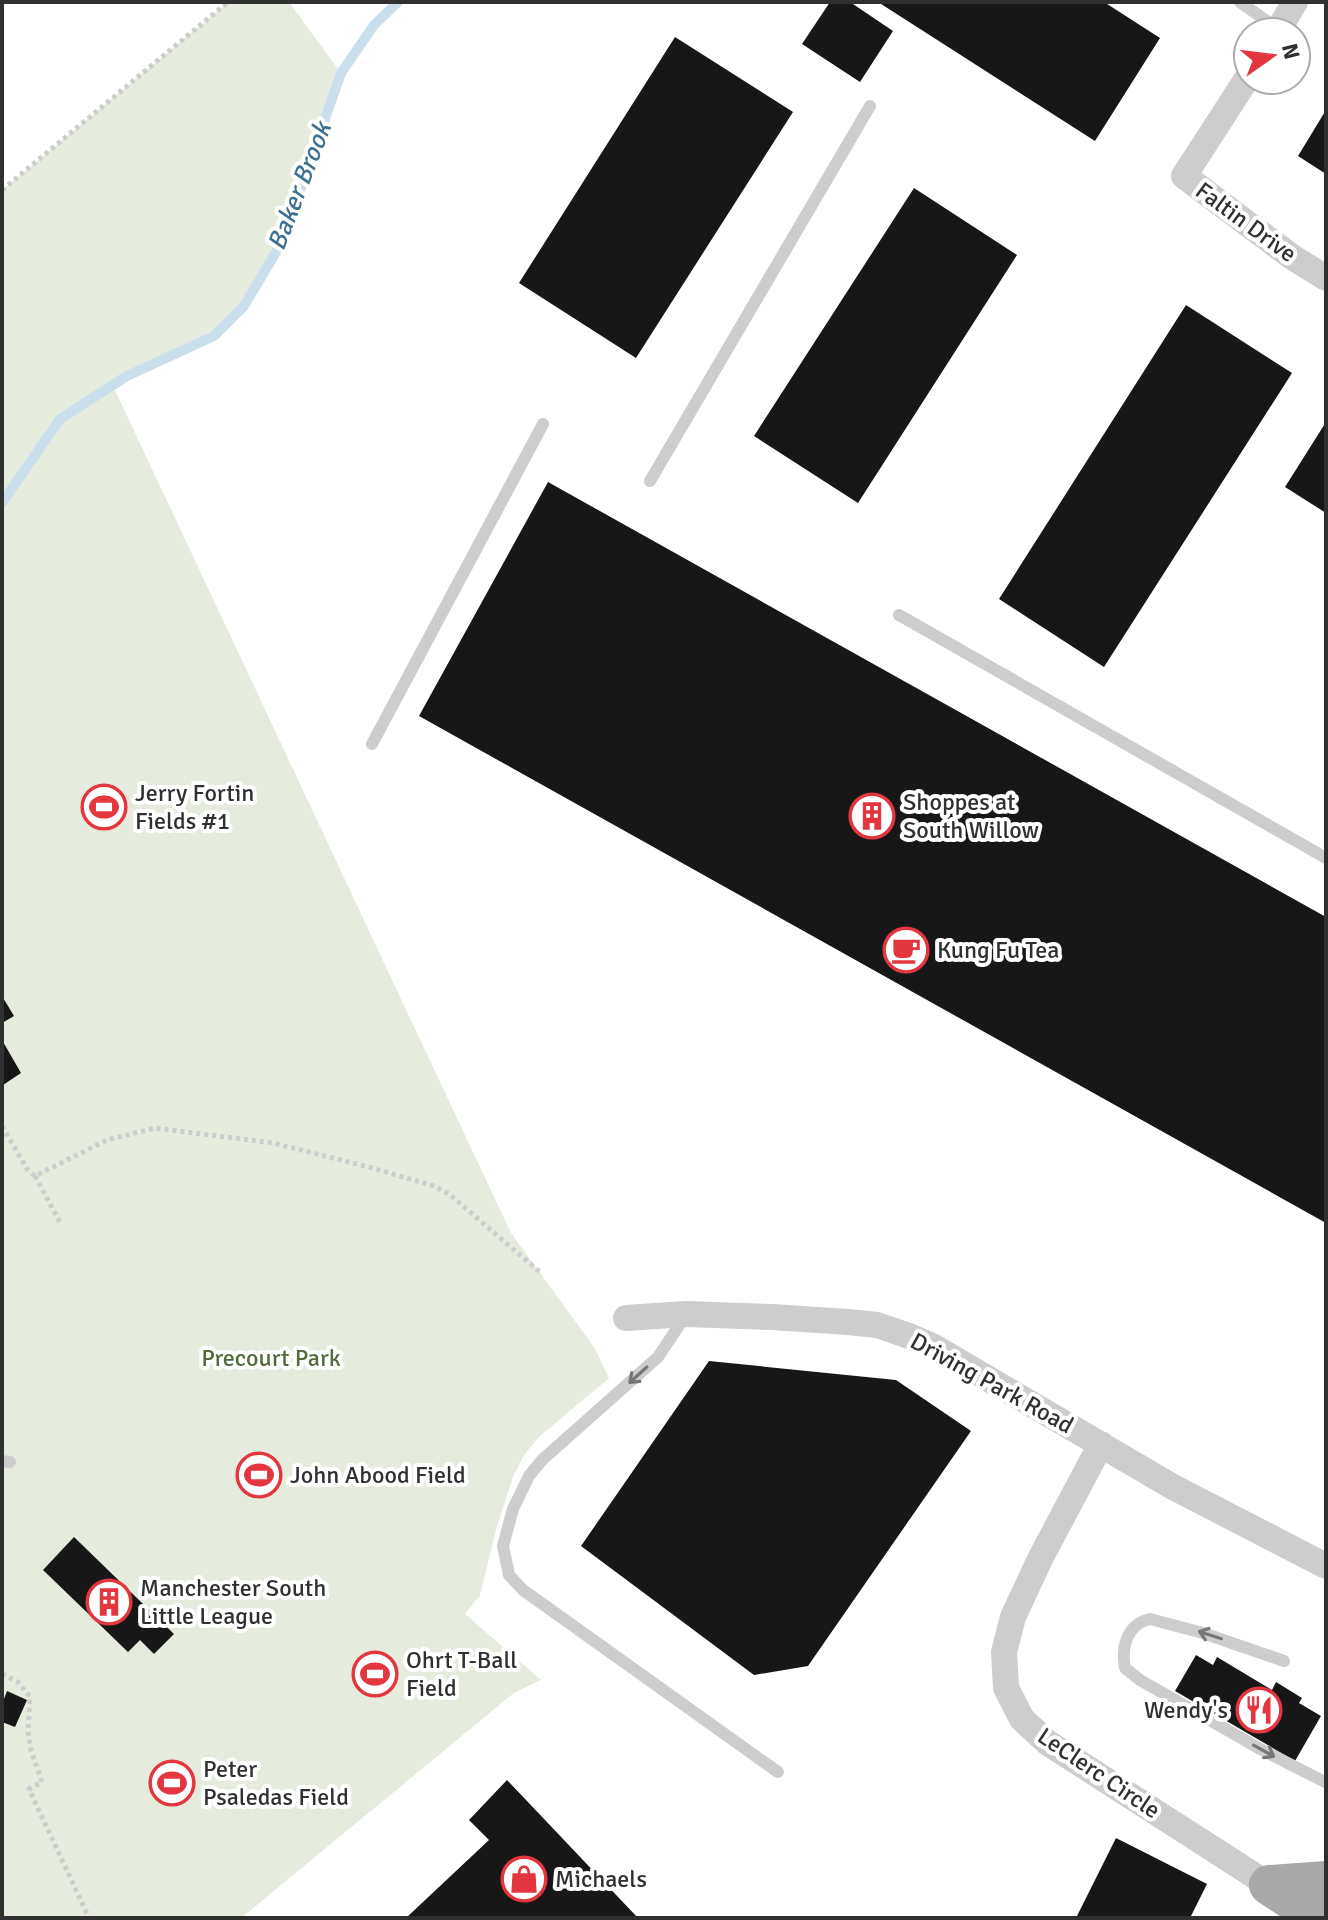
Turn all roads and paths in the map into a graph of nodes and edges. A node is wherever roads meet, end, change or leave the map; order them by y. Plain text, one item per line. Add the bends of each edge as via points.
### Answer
1 (228, 2) edge
2 (1240, 2) edge
3 (1258, 16) edge
4 (1236, 96) edge
5 (870, 106) dead end
6 (2, 190) edge
7 (1326, 278) edge
8 (543, 424) dead end
9 (650, 481) dead end
10 (899, 615) dead end
11 (372, 744) dead end
12 (1326, 858) edge
13 (2, 1126) edge
14 (35, 1176) junction
15 (61, 1224) dead end
16 (541, 1273) dead end
17 (686, 1314) junction
18 (626, 1318) dead end
19 (1101, 1444) junction
20 (1326, 1566) edge
21 (1284, 1661) dead end
22 (2, 1674) edge
23 (778, 1772) dead end
24 (1325, 1782) edge
25 (1326, 1881) edge
26 (1269, 1885) junction
27 (89, 1918) edge
28 (1319, 1918) edge

1 - 6 path
2 - 3 lane
4 - 7 street, Faltin Drive via 1184,176
5 - 9 lane
8 - 11 lane
10 - 12 lane
13 - 14 path
14 - 15 path
14 - 16 path via 107,1140 155,1128 273,1143 434,1186
17 - 18 street, Driving Park Road
17 - 19 street, Driving Park Road via 877,1325 934,1347
17 -> 23 lane via 658,1357 529,1476 503,1546 509,1575 523,1590
19 - 20 street, Driving Park Road
19 - 26 street, LeClerc Circle via 1013,1617 1004,1652 1006,1688 1022,1719 1048,1743
21 -> 24 lane via 1150,1619 1130,1632 1123,1657 1125,1668 1140,1680
22 - 27 path via 30,1697 28,1732 42,1782 29,1789
25 - 26 main road
26 - 28 main road

